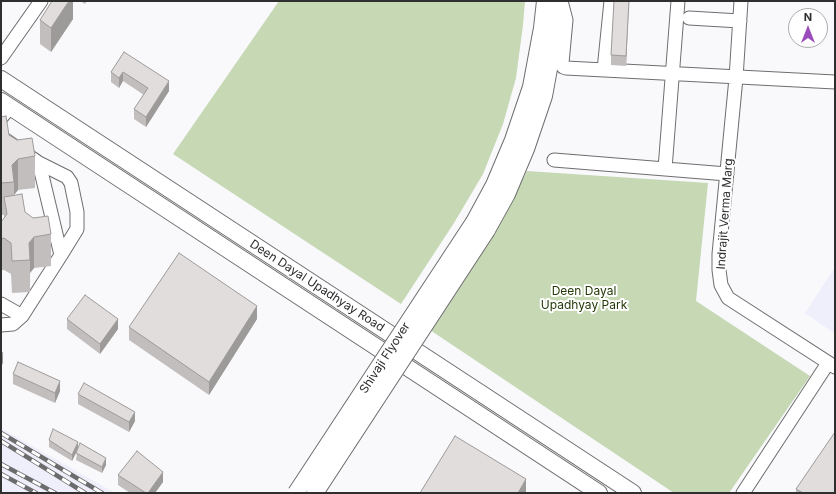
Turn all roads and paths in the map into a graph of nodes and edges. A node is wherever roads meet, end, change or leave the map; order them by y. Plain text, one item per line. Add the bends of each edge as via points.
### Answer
1 (41, 1) edge
2 (545, 1) edge
3 (560, 1) edge
4 (611, 1) edge
5 (678, 1) edge
6 (741, 1) edge
7 (688, 18) dead end
8 (740, 22) junction
9 (1, 58) edge
10 (604, 70) junction
11 (672, 74) junction
12 (736, 78) junction
13 (1, 79) edge
14 (835, 82) edge
15 (4, 109) edge
16 (1, 137) edge
17 (554, 160) dead end
18 (39, 163) junction
19 (665, 169) junction
20 (727, 174) junction
21 (480, 226) junction
22 (61, 256) junction
23 (1, 304) edge
24 (22, 316) junction
25 (1, 325) edge
26 (832, 365) edge
27 (595, 492) edge
28 (296, 493) edge
29 (315, 493) edge
30 (633, 493) edge
31 (743, 493) edge

1 - 9 street
2 - 21 main road via 531,87
3 - 10 street via 566,20 562,65 566,68
3 - 21 main road via 544,96 526,149 507,194
4 - 10 street
5 - 11 street
6 - 8 street, Indrajit Verma Marg
7 - 8 street
8 - 12 street, Indrajit Verma Marg
10 - 11 street
11 - 12 street
11 - 19 street
12 - 14 street
12 - 20 street, Indrajit Verma Marg
13 - 30 main road, Deen Dayal Upadhyay Road
15 - 27 main road, Deen Dayal Upadhyay Road
16 - 18 street
17 - 19 street
18 - 22 street
18 - 22 street via 67,177 71,183 77,212 77,229
19 - 20 street
20 - 26 street, Indrajit Verma Marg via 719,270 721,285 728,298
21 - 28 main road, Shivaji Flyover, bridge
21 - 29 main road, Shivaji Flyover, bridge
22 - 24 street
23 - 24 street
24 - 25 street via 13,324
26 - 31 street

